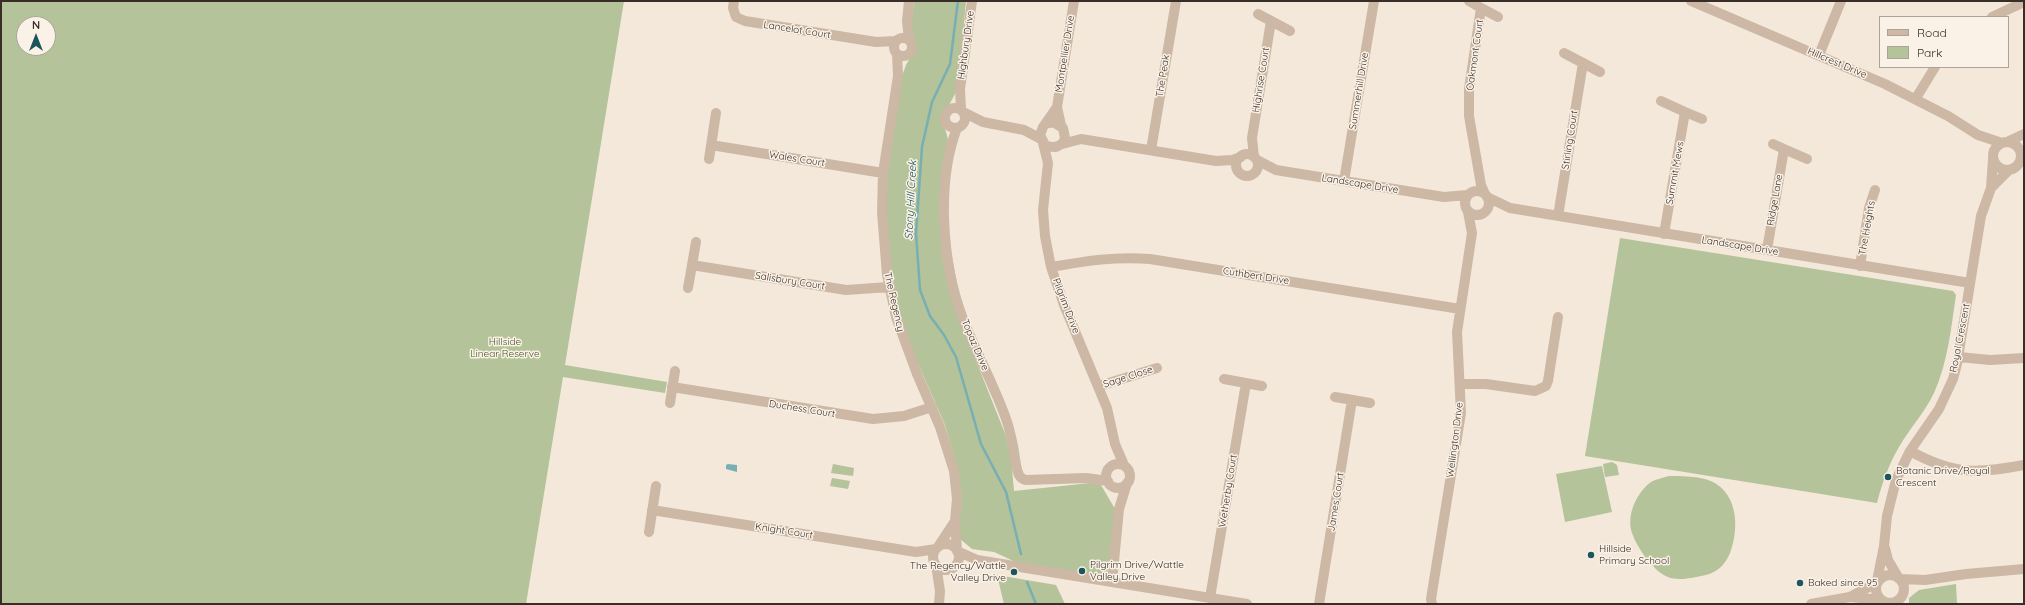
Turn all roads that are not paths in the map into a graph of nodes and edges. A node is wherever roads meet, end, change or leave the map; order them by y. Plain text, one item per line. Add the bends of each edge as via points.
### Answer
1 (734, 1) edge
2 (909, 1) edge
3 (972, 1) edge
4 (1074, 1) edge
5 (1176, 1) edge
6 (1374, 1) edge
7 (1468, 1) edge
8 (1692, 1) edge
9 (1842, 1) edge
10 (2018, 3) edge
11 (1712, 5) edge
12 (1482, 8) junction
13 (1258, 14) dead end
14 (1994, 16) edge
15 (1498, 17) dead end
16 (907, 21) junction
17 (1271, 21) junction
18 (1290, 31) dead end
19 (909, 40) junction
20 (896, 46) junction
21 (1564, 53) dead end
22 (908, 54) junction
23 (1819, 55) junction
24 (1582, 63) junction
25 (1933, 68) edge
26 (1600, 72) dead end
27 (898, 76) junction
28 (960, 89) junction
29 (1916, 98) junction
30 (1661, 101) dead end
31 (1057, 107) junction
32 (949, 110) junction
33 (962, 111) junction
34 (1685, 112) junction
35 (716, 113) dead end
36 (1702, 119) dead end
37 (983, 122) junction
38 (955, 126) junction
39 (1044, 126) junction
40 (1062, 126) junction
41 (1024, 130) junction
42 (2024, 134) edge
43 (1978, 135) junction
44 (1252, 138) junction
45 (1082, 139) junction
46 (1042, 141) junction
47 (2004, 142) junction
48 (1773, 144) dead end
49 (711, 145) junction
50 (1061, 145) junction
51 (1784, 149) junction
52 (2022, 149) edge
53 (1151, 150) junction
54 (1242, 156) junction
55 (1993, 156) junction
56 (709, 159) dead end
57 (1256, 159) junction
58 (1807, 159) dead end
59 (1216, 161) junction
60 (1048, 163) junction
61 (1276, 170) junction
62 (2009, 170) junction
63 (1238, 171) junction
64 (883, 173) junction
65 (1254, 173) junction
66 (1479, 173) junction
67 (1344, 181) junction
68 (1991, 188) junction
69 (1875, 190) dead end
70 (1468, 194) junction
71 (1486, 195) junction
72 (1444, 197) junction
73 (1510, 208) junction
74 (1467, 210) junction
75 (1483, 213) junction
76 (1558, 216) junction
77 (1472, 233) junction
78 (1664, 234) junction
79 (696, 242) dead end
80 (1767, 250) junction
81 (692, 265) junction
82 (1860, 266) junction
83 (1051, 267) junction
84 (1970, 283) junction
85 (889, 287) junction
86 (688, 288) dead end
87 (1460, 308) junction
88 (1558, 317) dead end
89 (1958, 356) junction
90 (2024, 358) edge
91 (1157, 368) dead end
92 (675, 371) dead end
93 (1224, 379) dead end
94 (1246, 383) junction
95 (1460, 384) junction
96 (1099, 386) junction
97 (1262, 386) dead end
98 (672, 387) junction
99 (1335, 397) dead end
100 (1352, 400) junction
101 (670, 402) dead end
102 (1370, 403) dead end
103 (932, 407) junction
104 (1115, 444) junction
105 (1910, 451) junction
106 (1124, 465) junction
107 (2024, 465) edge
108 (1111, 476) junction
109 (1127, 483) junction
110 (656, 486) dead end
111 (1119, 509) junction
112 (652, 510) junction
113 (955, 521) junction
114 (648, 532) dead end
115 (1884, 546) junction
116 (937, 548) junction
117 (957, 550) junction
118 (916, 552) junction
119 (977, 560) junction
120 (935, 564) junction
121 (954, 568) junction
122 (2024, 570) edge
123 (1899, 578) junction
124 (1925, 580) junction
125 (1112, 582) junction
126 (1877, 582) junction
127 (940, 591) junction
128 (1850, 597) junction
129 (1210, 598) junction
130 (1902, 599) edge
131 (1430, 602) edge
132 (1884, 602) edge
133 (938, 604) edge
134 (1247, 604) edge
135 (1319, 604) edge
136 (1811, 604) edge

1 - 20 street, Lancelot Court via 736,17 745,21
2 - 16 street
3 - 28 street, Highbury Drive
4 - 31 street, Montpellier Drive
5 - 53 street, The Peak
6 - 67 street, Summerhill Drive
7 - 12 street, Oakmont Court
8 - 11 street, Hillcrest Drive
9 - 23 street
10 - 14 street
11 - 23 street, Hillcrest Drive
12 - 15 street, Oakmont Court
12 - 66 street, Oakmont Court via 1469,89 1469,116
13 - 17 street
16 - 19 street
16 - 20 street
17 - 18 street
17 - 44 street, Highrise Court
19 - 20 street via 904,37
19 - 22 street via 912,49
20 - 22 street via 902,56
20 - 27 street, The Regency
21 - 24 street
22 - 27 street, The Regency
23 - 29 street, Hillcrest Drive
24 - 26 street
24 - 76 street, Stirling Court
25 - 29 street
27 - 64 street, The Regency
28 - 32 street
28 - 33 street
29 - 43 street, Hillcrest Drive
30 - 34 street
31 - 39 street, Montpellier Drive
31 - 40 street, Montpellier Drive
32 - 33 street via 955,108
32 - 38 street via 945,118
33 - 37 street
33 - 38 street via 965,118
34 - 36 street
34 - 78 street, Summit Mews
35 - 49 street
37 - 38 street
37 - 41 street
38 - 108 street, Topaz Drive via 945,195 945,220 953,282 962,317 1005,417 1018,473 1022,479 1030,481
39 - 40 street via 1053,122
39 - 41 street
39 - 46 street via 1041,130
40 - 45 street
40 - 50 street via 1065,134
41 - 46 street
42 - 47 street
43 - 47 street, Hillcrest Drive
43 - 55 street, Hillcrest Drive
44 - 54 street, Highrise Court
44 - 57 street, Highrise Court
45 - 50 street
45 - 53 street
46 - 50 street via 1052,148
46 - 60 street, Pilgrim Drive
47 - 52 street via 2016,144
47 - 55 street via 1998,145
48 - 51 street
49 - 56 street
49 - 64 street, Wales Court
50 - 60 street, Pilgrim Drive
51 - 58 street
51 - 80 street, Ridge Lane
52 - 62 street via 2019,164
53 - 59 street
54 - 57 street
54 - 59 street via 1232,160
54 - 63 street via 1237,165
55 - 62 street via 2001,168
55 - 68 street, Royal Crescent
57 - 61 street, Landscape Drive
57 - 65 street via 1258,166
59 - 63 street
60 - 83 street, Pilgrim Drive via 1043,210
61 - 65 street, Landscape Drive
61 - 67 street, Landscape Drive
62 - 68 street, Royal Crescent
63 - 65 street via 1244,175
64 - 85 street, The Regency via 882,212
66 - 70 street via 1476,184
66 - 71 street, Oakmont Court
67 - 72 street, Landscape Drive
68 - 84 street, Royal Crescent via 1981,216
69 - 82 street, The Heights via 1869,208
70 - 71 street via 1477,190
70 - 72 street, Landscape Drive
70 - 74 street via 1464,202
71 - 73 street, Landscape Drive
71 - 75 street via 1489,204
72 - 74 street, Landscape Drive
73 - 75 street, Landscape Drive
73 - 76 street, Landscape Drive
74 - 75 street via 1474,215
74 - 77 street, Wellington Drive
75 - 77 street, Wellington Drive
76 - 78 street, Landscape Drive
77 - 87 street, Wellington Drive
78 - 80 street, Landscape Drive
79 - 81 street
80 - 82 street, Landscape Drive
81 - 85 street, Salisbury Court via 846,290
81 - 86 street
82 - 84 street, Landscape Drive
83 - 87 street, Cuthbert Drive via 1116,257 1150,259
83 - 96 street, Pilgrim Drive via 1064,305
84 - 89 street, Royal Crescent
85 - 103 street, The Regency via 905,343
87 - 95 street, Wellington Drive via 1457,349
88 - 95 street via 1548,381 1542,389 1535,391 1486,384
89 - 90 street via 1990,360
89 - 105 street, Royal Crescent via 1946,396
91 - 96 street, Sage Close
92 - 98 street
93 - 94 street
94 - 97 street
94 - 129 street, Wetherby Court
95 - 131 street, Wellington Drive via 1459,426
96 - 104 street, Pilgrim Drive
98 - 101 street
98 - 103 street, Duchess Court via 873,420 904,416
99 - 100 street
100 - 102 street
100 - 135 street, James Court
103 - 113 street, The Regency via 948,447 954,471 957,499
104 - 106 street, Pilgrim Drive
104 - 108 street, Pilgrim Drive
105 - 107 street via 1947,468 1963,471 1996,471
105 - 115 street, Royal Crescent via 1892,493
106 - 108 street
106 - 109 street, Pilgrim Drive via 1130,473
108 - 109 street via 1121,487
108 - 111 street, Pilgrim Drive
109 - 111 street, Pilgrim Drive
110 - 112 street
111 - 125 street, Pilgrim Drive
112 - 114 street
112 - 118 street, Knight Court
113 - 116 street, The Regency
113 - 117 street, The Regency
115 - 123 street, Royal Crescent via 1888,560
115 - 126 street, Royal Crescent
116 - 117 street via 950,545
116 - 118 street, Knight Court
116 - 120 street via 933,556
117 - 119 street
117 - 121 street via 959,559
118 - 120 street, Knight Court
119 - 121 street
119 - 125 street
120 - 121 street via 945,570
120 - 127 street
121 - 127 street
122 - 124 street via 1982,572
123 - 124 street
123 - 126 street via 1884,575
123 - 130 street via 1904,587
124 - 130 street
125 - 129 street
126 - 128 street
126 - 132 street via 1876,592
127 - 133 street
128 - 132 street
128 - 136 street
129 - 134 street
130 - 132 street via 1894,603

